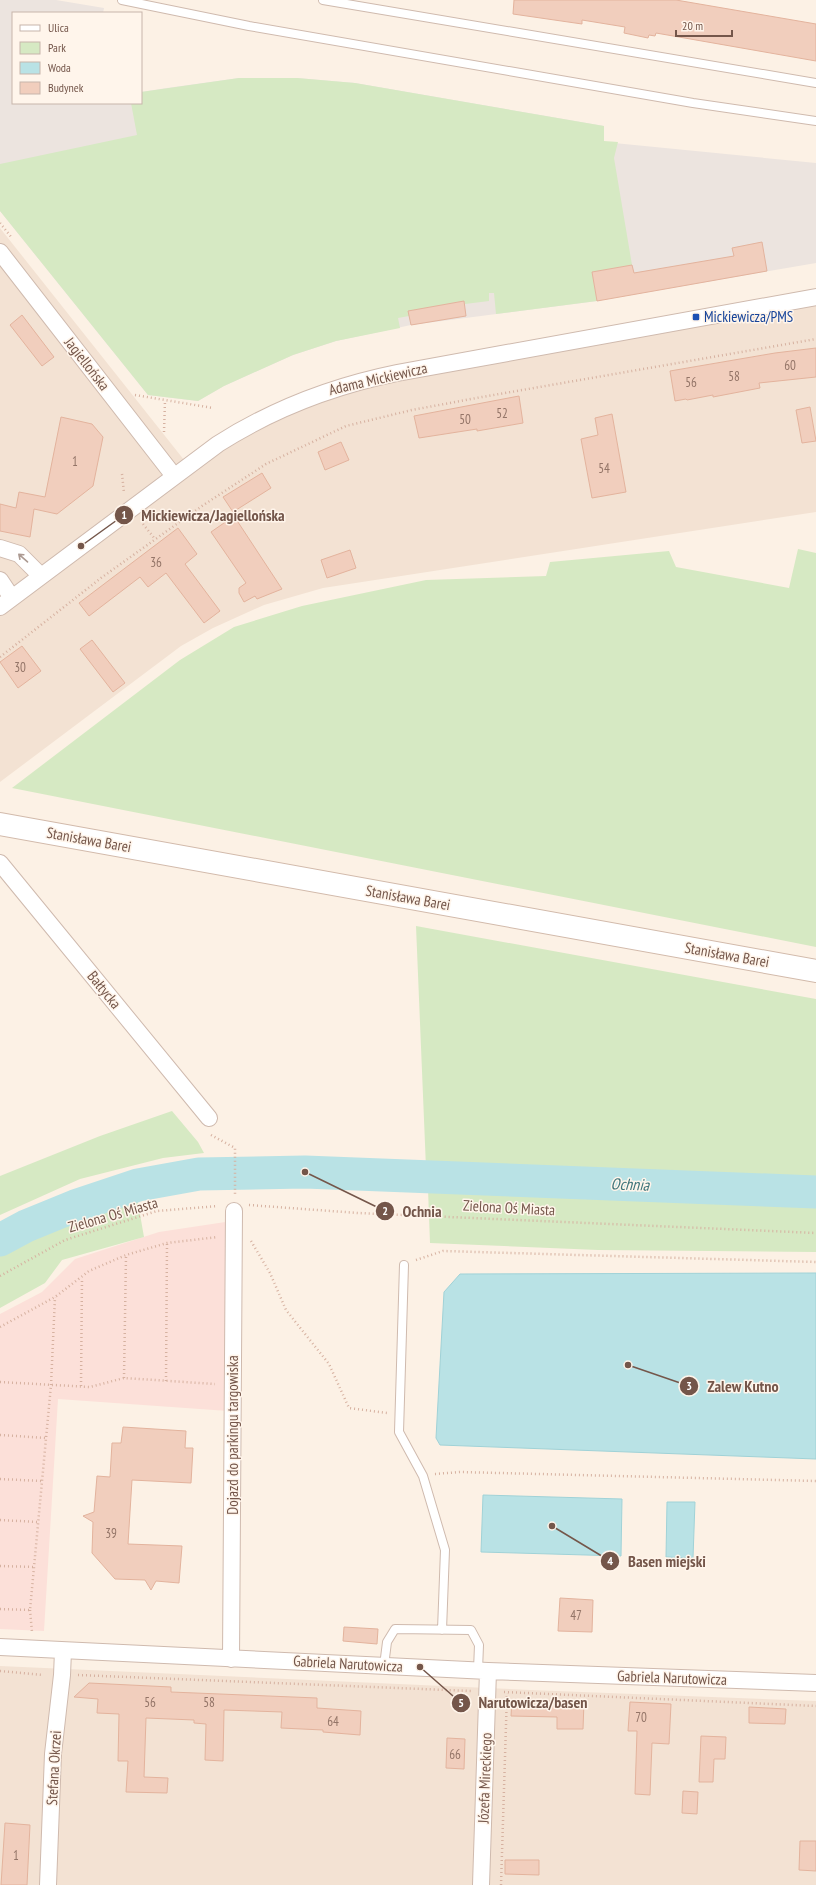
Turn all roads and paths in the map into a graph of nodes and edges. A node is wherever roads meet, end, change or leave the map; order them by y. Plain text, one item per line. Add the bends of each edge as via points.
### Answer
1 (122, 0) edge
2 (323, 0) edge
3 (816, 84) edge
4 (816, 121) edge
5 (0, 223) edge
6 (15, 241) dead end
7 (0, 252) edge
8 (816, 297) edge
9 (816, 339) edge
10 (132, 390) dead end
11 (166, 401) junction
12 (213, 408) dead end
13 (164, 432) dead end
14 (122, 474) dead end
15 (174, 476) junction
16 (125, 500) dead end
17 (143, 524) dead end
18 (155, 539) junction
19 (0, 548) edge
20 (42, 576) junction
21 (0, 580) edge
22 (6, 603) edge
23 (0, 656) edge
24 (0, 824) edge
25 (0, 863) edge
26 (816, 971) edge
27 (209, 1118) dead end
28 (235, 1157) dead end
29 (235, 1178) dead end
30 (219, 1206) dead end
31 (238, 1208) joint
32 (816, 1233) edge
33 (250, 1239) dead end
34 (167, 1243) junction
35 (219, 1245) dead end
36 (126, 1255) junction
37 (816, 1262) edge
38 (404, 1265) joint
39 (0, 1276) edge
40 (82, 1277) junction
41 (56, 1297) junction
42 (0, 1327) edge
43 (215, 1377) dead end
44 (124, 1378) junction
45 (166, 1381) junction
46 (0, 1382) edge
47 (51, 1385) junction
48 (81, 1386) junction
49 (400, 1414) junction
50 (0, 1435) edge
51 (46, 1438) junction
52 (423, 1476) junction
53 (0, 1478) edge
54 (42, 1481) junction
55 (816, 1481) edge
56 (0, 1520) edge
57 (38, 1522) junction
58 (0, 1566) edge
59 (34, 1567) junction
60 (0, 1609) edge
61 (30, 1610) junction
62 (442, 1630) junction
63 (32, 1636) dead end
64 (0, 1647) edge
65 (62, 1651) junction
66 (231, 1658) junction
67 (384, 1666) junction
68 (483, 1671) junction
69 (44, 1674) dead end
70 (62, 1675) junction
71 (816, 1683) edge
72 (488, 1692) junction
73 (508, 1693) junction
74 (816, 1706) edge
75 (48, 1885) edge
76 (481, 1885) edge
77 (501, 1885) edge

1 - 4 lane via 249,26 694,103
2 - 3 lane
5 - 6 path
7 - 15 street, Jagiellońska
8 - 15 street, Adama Mickiewicza via 358,380 300,401 240,430
9 - 18 path via 482,397 346,426 266,464
10 - 11 path via 136,396
11 - 12 path
11 - 13 path
14 - 16 path
15 - 20 street, Adama Mickiewicza
17 - 18 path
18 - 23 path
20 -> 19 street via 20,554
20 - 22 street, Adama Mickiewicza
21 - 22 street
24 - 26 street, Stanisława Barei
25 - 27 street, Bałtycka
28 - 29 path
30 - 39 path, Zielona Oś Miasta via 157,1211 142,1215 65,1240
31 - 32 path, Zielona Oś Miasta
31 - 66 street, Dojazd do parkingu targowiska
33 - 49 path via 270,1273 286,1310 328,1364 349,1408
34 - 35 path via 219,1237
34 - 36 path
34 - 45 path
36 - 40 path via 89,1271
36 - 44 path
37 - 38 path via 443,1251
38 - 49 lane
40 - 41 path
40 - 48 path
41 - 42 path
41 - 47 path
43 - 45 path via 215,1385
44 - 45 path
44 - 48 path via 90,1387
46 - 47 path
47 - 48 path
47 - 51 path
49 - 52 lane via 400,1432
50 - 51 path
51 - 54 path
52 - 55 path via 460,1472
52 - 62 lane via 445,1550
53 - 54 path
54 - 57 path
56 - 57 path
57 - 59 path
58 - 59 path
59 - 61 path
60 - 61 path
61 - 63 path
62 - 67 lane via 395,1629 387,1642
62 - 68 lane via 471,1630 479,1645
64 - 65 street, Gabriela Narutowicza
65 - 66 street, Gabriela Narutowicza
65 - 70 street, Stefana Okrzei
66 - 67 street, Gabriela Narutowicza
67 - 68 street, Gabriela Narutowicza
68 - 71 street, Gabriela Narutowicza
68 - 72 street, Józefa Mireckiego
69 - 70 path
70 - 72 path
70 - 75 street, Stefana Okrzei via 53,1754
72 - 73 path
72 - 76 street, Józefa Mireckiego
73 - 74 path
73 - 77 path

